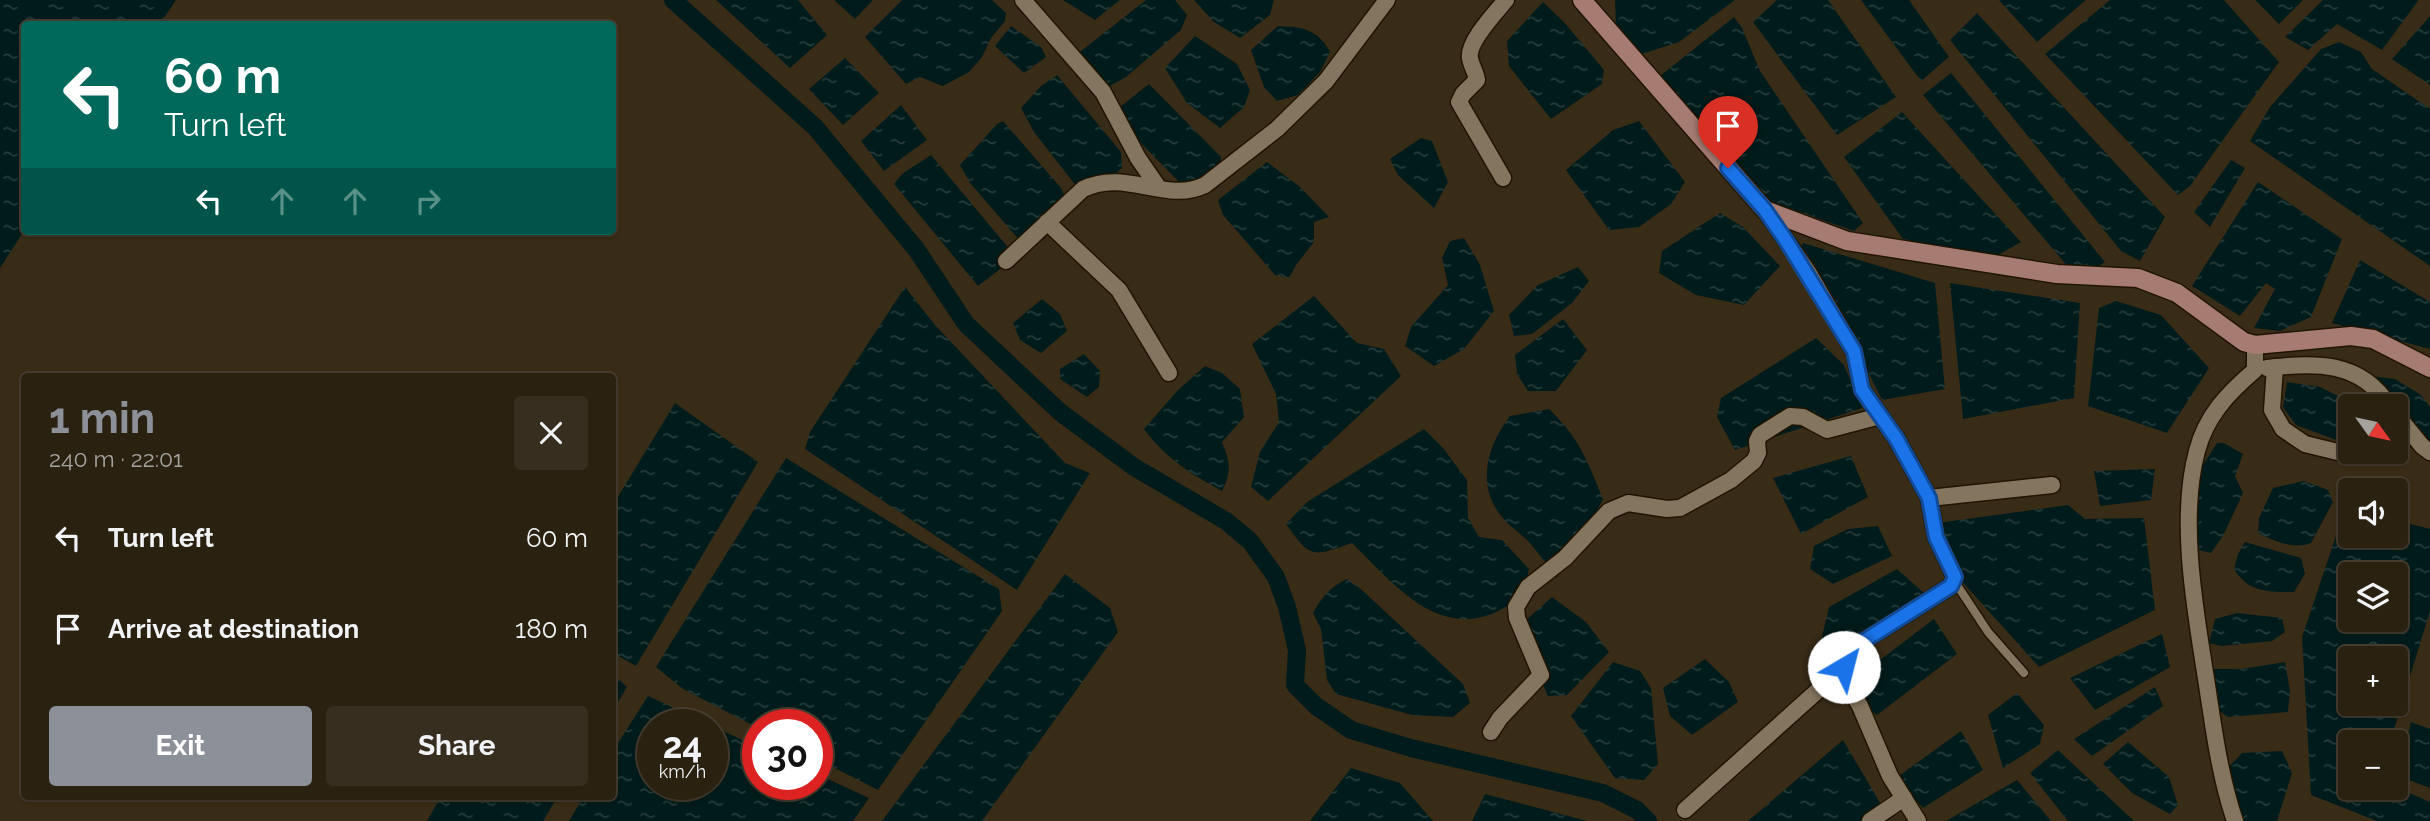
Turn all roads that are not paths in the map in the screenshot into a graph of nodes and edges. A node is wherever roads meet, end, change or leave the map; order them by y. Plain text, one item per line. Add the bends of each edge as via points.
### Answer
1 (1023, 0) edge
2 (1387, 0) edge
3 (1506, 0) edge
4 (1582, 0) edge
5 (1503, 178) dead end
6 (1158, 187) junction
7 (1765, 210) junction
8 (1047, 222) junction
9 (1006, 261) dead end
10 (2255, 345) junction
11 (2275, 367) junction
12 (2430, 368) edge
13 (2255, 370) junction
14 (1169, 373) dead end
15 (2382, 394) edge
16 (1880, 416) junction
17 (2408, 438) edge
18 (2338, 452) edge
19 (2430, 452) edge
20 (2052, 485) dead end
21 (1929, 498) junction
22 (1955, 582) junction
23 (1844, 667) junction
24 (2024, 673) dead end
25 (1491, 732) dead end
26 (1903, 798) junction
27 (1685, 810) dead end
28 (1870, 821) edge
29 (1917, 821) edge
30 (2235, 821) edge

1 - 6 street via 1103,92
2 - 6 street via 1326,81 1277,129 1205,185 1192,191
3 - 5 street via 1471,48 1477,80 1459,102
4 - 7 street
6 - 8 street via 1101,181 1083,189
7 - 10 street via 1847,241 2057,274 2138,278 2177,293 2244,342
7 - 16 street via 1854,351 1862,390
8 - 9 street
8 - 14 street via 1119,290
10 - 12 street via 2351,335 2373,339
10 - 13 street
11 - 13 street
11 - 15 street via 2344,369
11 - 18 street via 2272,410 2283,429 2305,444
13 - 30 street via 2224,398 2202,436 2188,519 2196,619 2224,789
16 - 21 street
16 - 25 street via 1827,430 1803,417 1790,416 1760,435 1754,461 1731,480 1680,508 1628,503 1609,511 1519,600 1517,618 1541,675
17 - 19 street
20 - 21 street
21 - 22 street via 1936,537
22 - 23 street via 1854,647
22 - 24 lane via 1988,632
23 - 26 street via 1844,678
23 - 27 street
26 - 28 street
26 - 29 street

